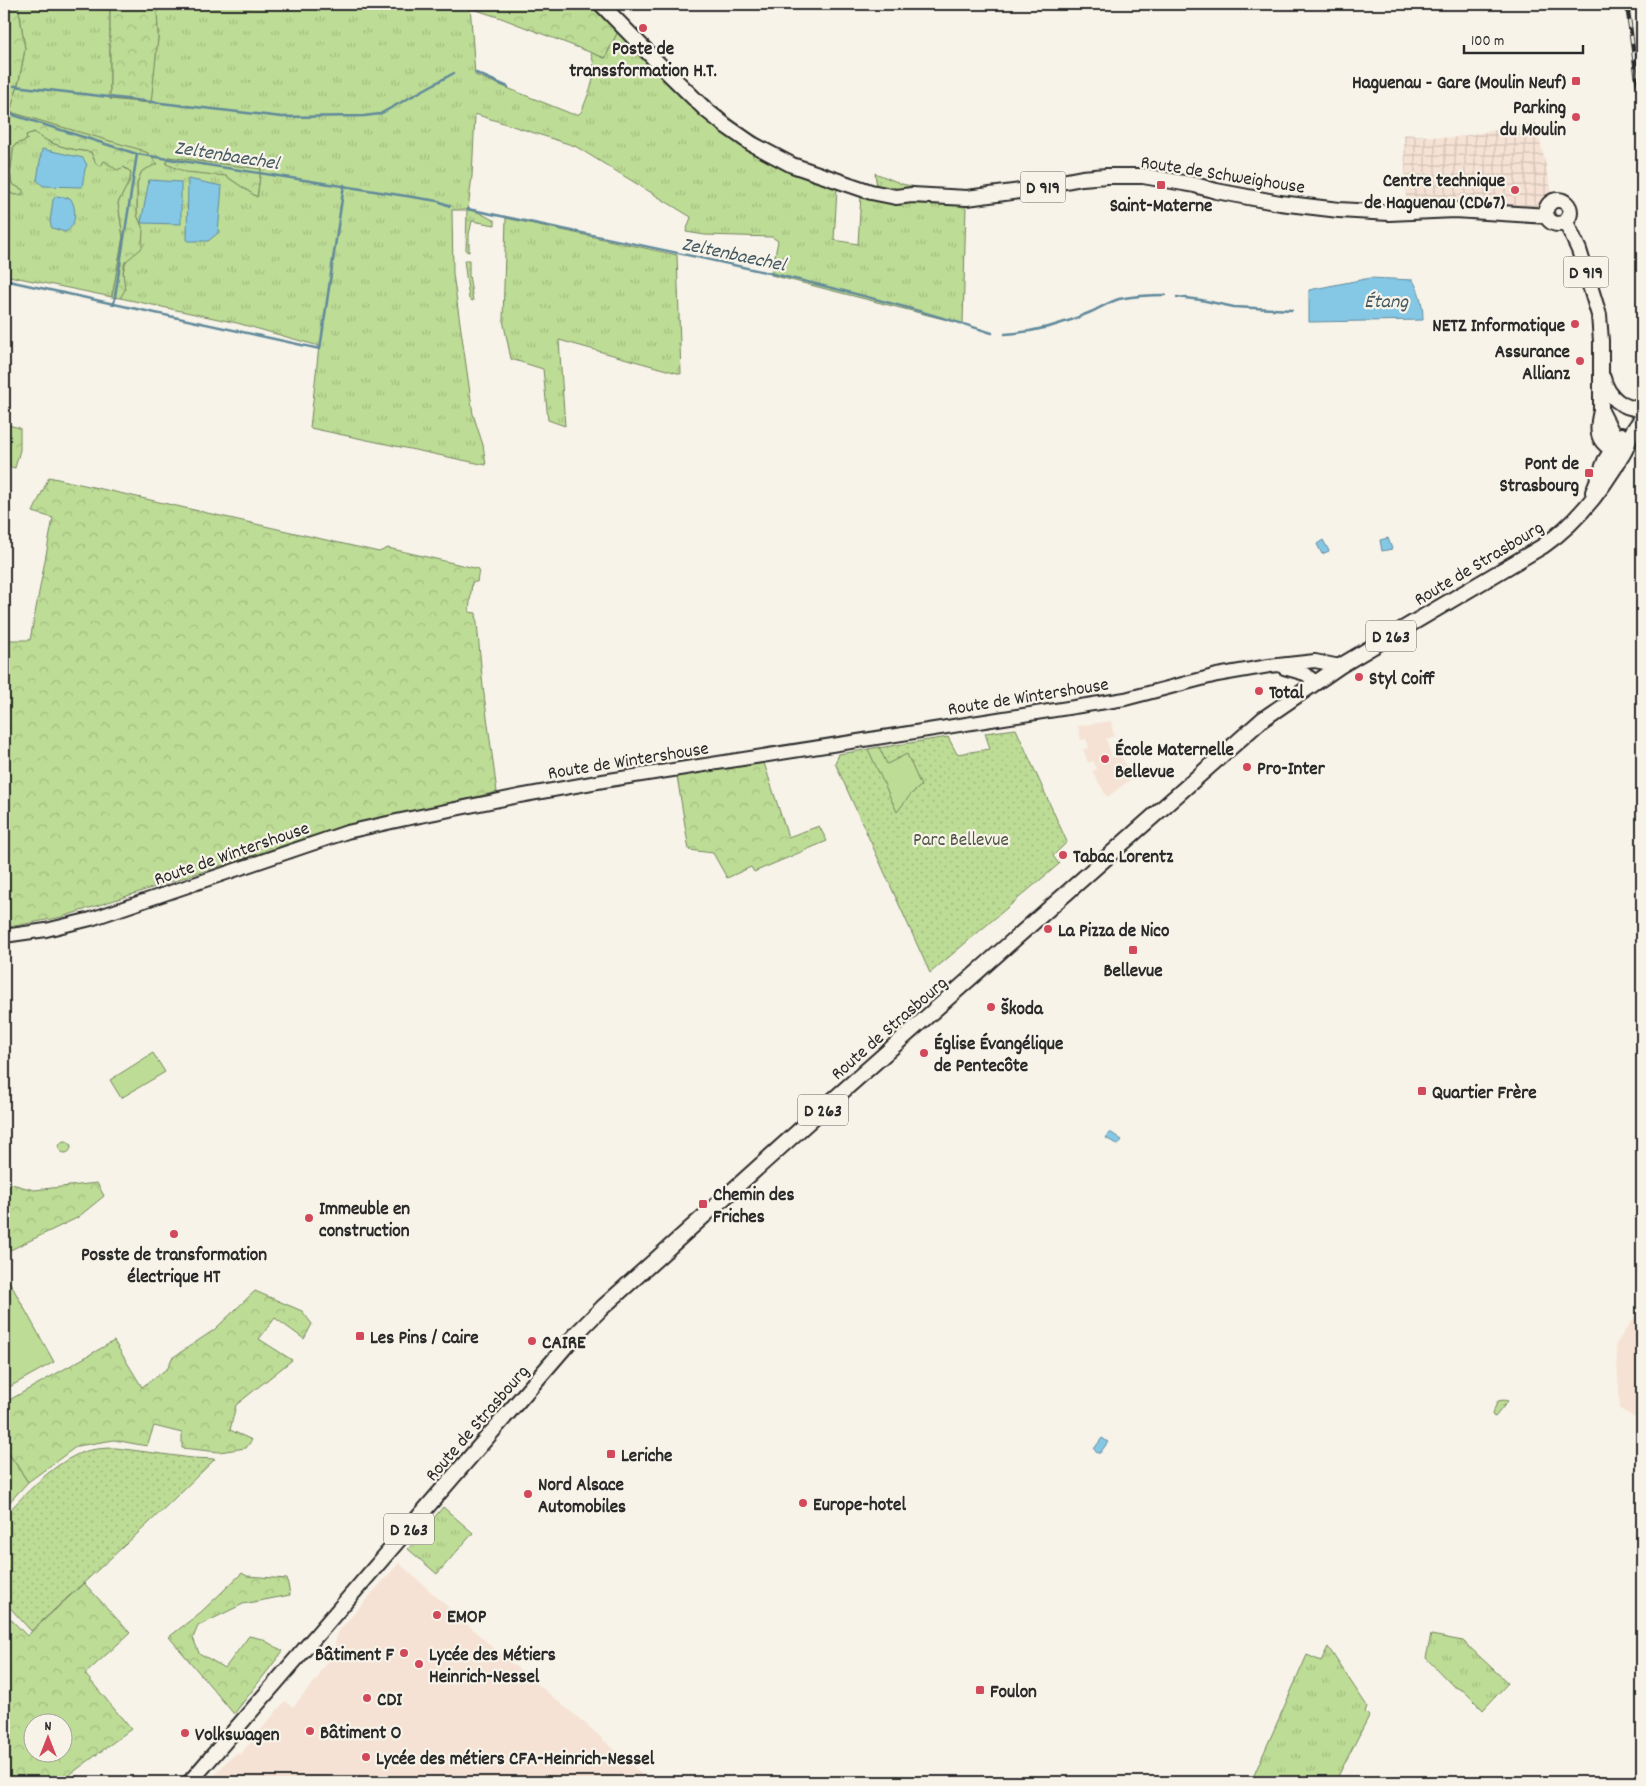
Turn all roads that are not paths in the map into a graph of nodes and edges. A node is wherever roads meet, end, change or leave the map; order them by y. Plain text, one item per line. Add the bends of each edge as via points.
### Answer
1 (601, 4) edge
2 (1547, 216) junction
3 (1566, 222) junction
4 (1601, 364) junction
5 (1642, 409) edge
6 (1642, 418) edge
7 (1642, 433) edge
8 (1617, 448) junction
9 (1269, 666) junction
10 (1340, 666) junction
11 (1316, 682) junction
12 (4, 936) edge
13 (190, 1782) edge

1 - 2 main road, Route de Schweighouse / D 919 via 706,110 726,126 792,165 871,192 896,197 967,198 1035,189 1082,178 1143,176 1280,203 1339,210 1389,213 1461,210
2 - 3 main road via 1555,224
2 - 3 main road via 1548,205 1562,201 1571,211
3 - 4 main road, D 919 via 1580,250 1598,315
4 - 5 main road, D 919 via 1605,385 1613,397 1629,408
4 - 8 main road, D 919 via 1601,410
6 - 8 main road, Route de Strasbourg / D 263 via 1626,430
7 - 8 main road, Route de Strasbourg / D 263
8 - 10 main road, Route de Strasbourg / D 263 via 1596,480 1590,502 1563,532
9 - 10 street, Route de Wintershouse via 1315,661
9 - 11 street via 1305,674
9 - 12 street, Route de Wintershouse via 1125,698 603,781 401,820 347,832 90,919
10 - 11 main road, Route de Strasbourg / D 263
11 - 13 main road, Route de Strasbourg / D 263 via 1263,718 580,1329

